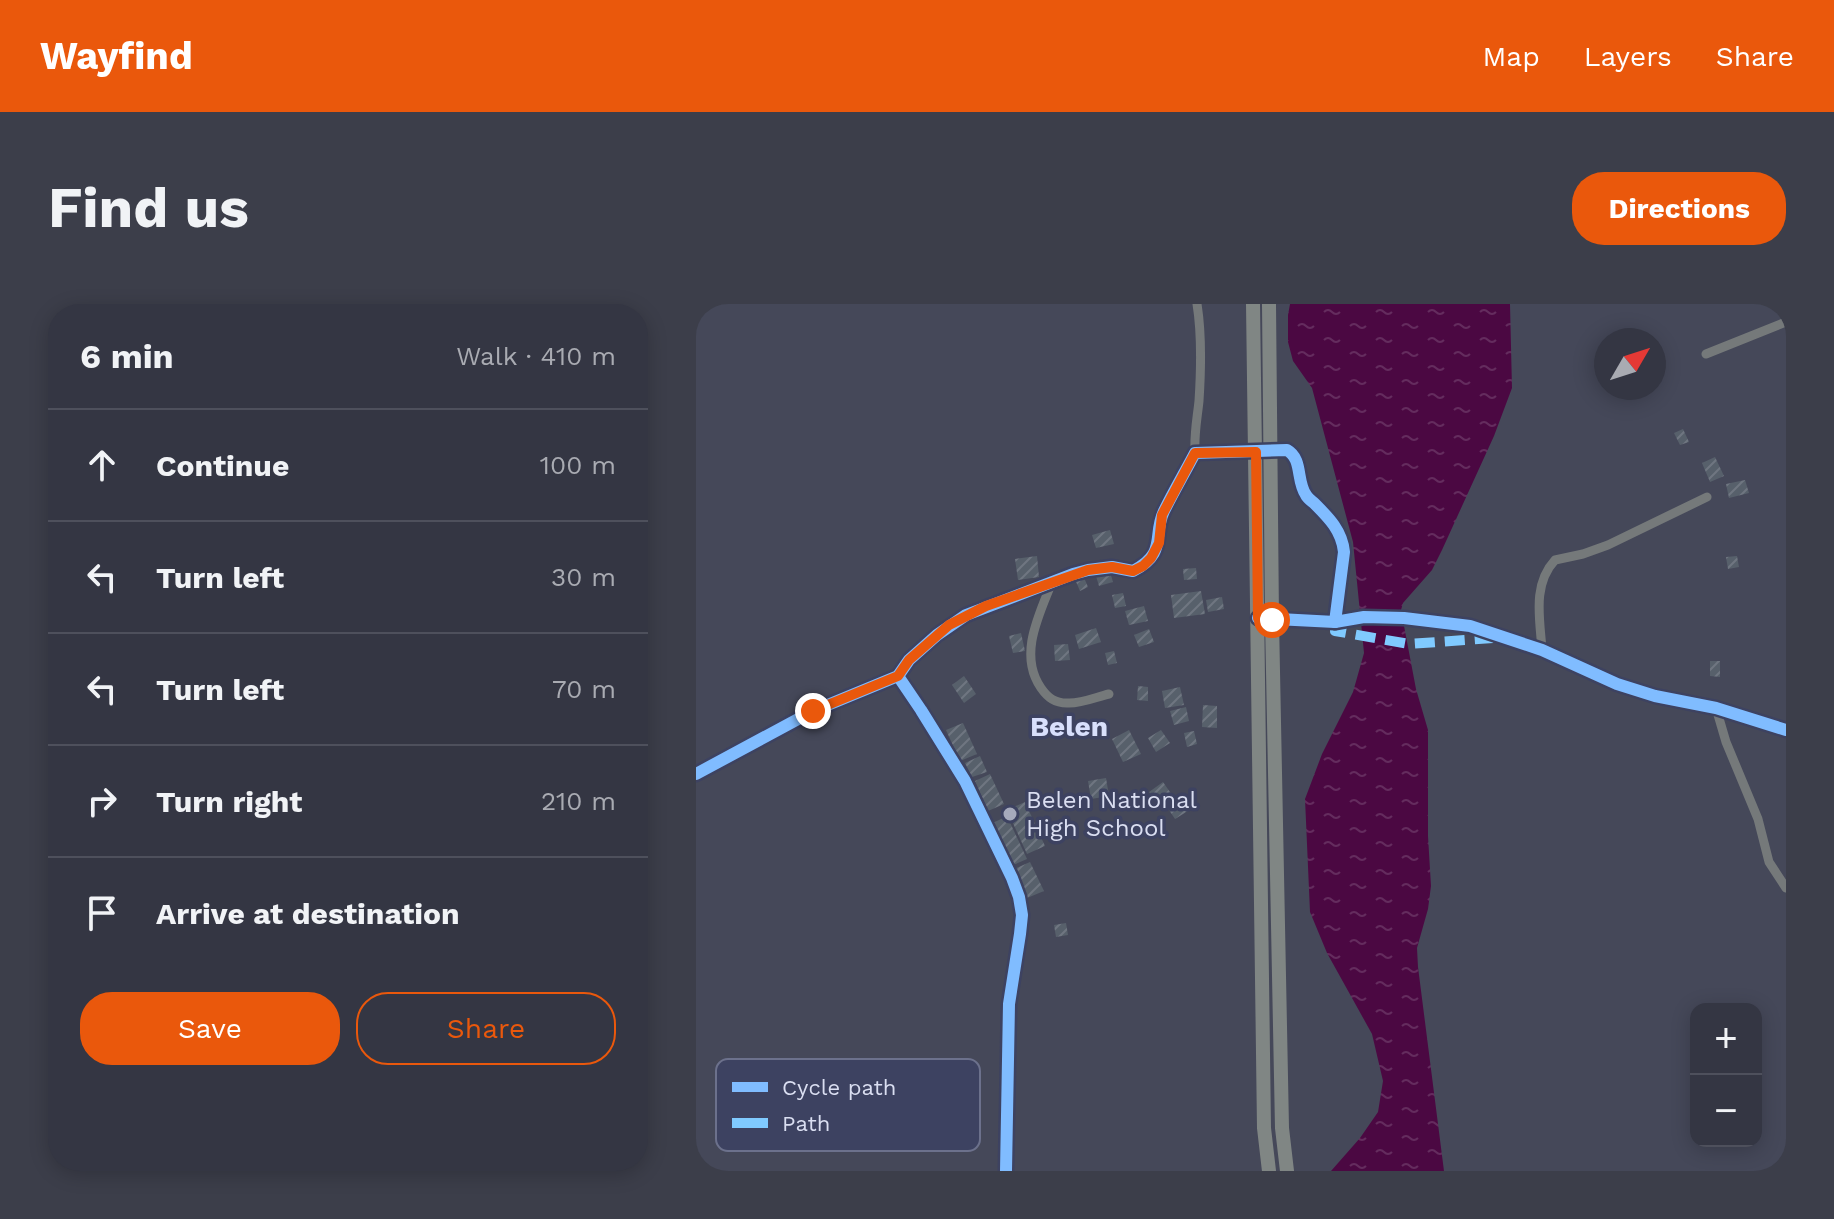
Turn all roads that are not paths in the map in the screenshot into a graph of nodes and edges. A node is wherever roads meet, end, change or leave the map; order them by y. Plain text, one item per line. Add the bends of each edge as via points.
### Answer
1 (1197, 304) edge
2 (1253, 304) edge
3 (1269, 304) edge
4 (1786, 322) edge
5 (1706, 354) dead end
6 (1263, 452) junction
7 (1195, 453) junction
8 (1707, 497) dead end
9 (1052, 582) junction
10 (1265, 619) junction
11 (1335, 622) junction
12 (1542, 650) junction
13 (898, 676) junction
14 (1109, 694) dead end
15 (1716, 708) junction
16 (1786, 730) edge
17 (696, 774) edge
18 (1786, 888) edge
19 (1006, 1171) edge
20 (1269, 1171) edge
21 (1287, 1171) edge

1 - 7 street
2 - 6 main road
3 - 6 main road
4 - 5 street
6 - 7 street
6 - 10 main road
6 - 11 street via 1292,453 1304,494 1343,540
7 - 9 street via 1162,515 1159,543 1143,566 1133,571 1088,570
8 - 12 street via 1608,545 1555,560 1538,595
9 - 13 street via 949,625
9 - 14 street via 1031,646 1034,676 1057,702
10 - 11 street
10 - 20 main road via 1264,1128
10 - 21 main road
11 - 12 street via 1404,618 1470,626
12 - 15 street via 1617,684
13 - 17 street via 813,711
13 - 19 street via 965,781 1019,897 1022,915 1009,1004
15 - 16 street
15 - 18 street via 1769,862

